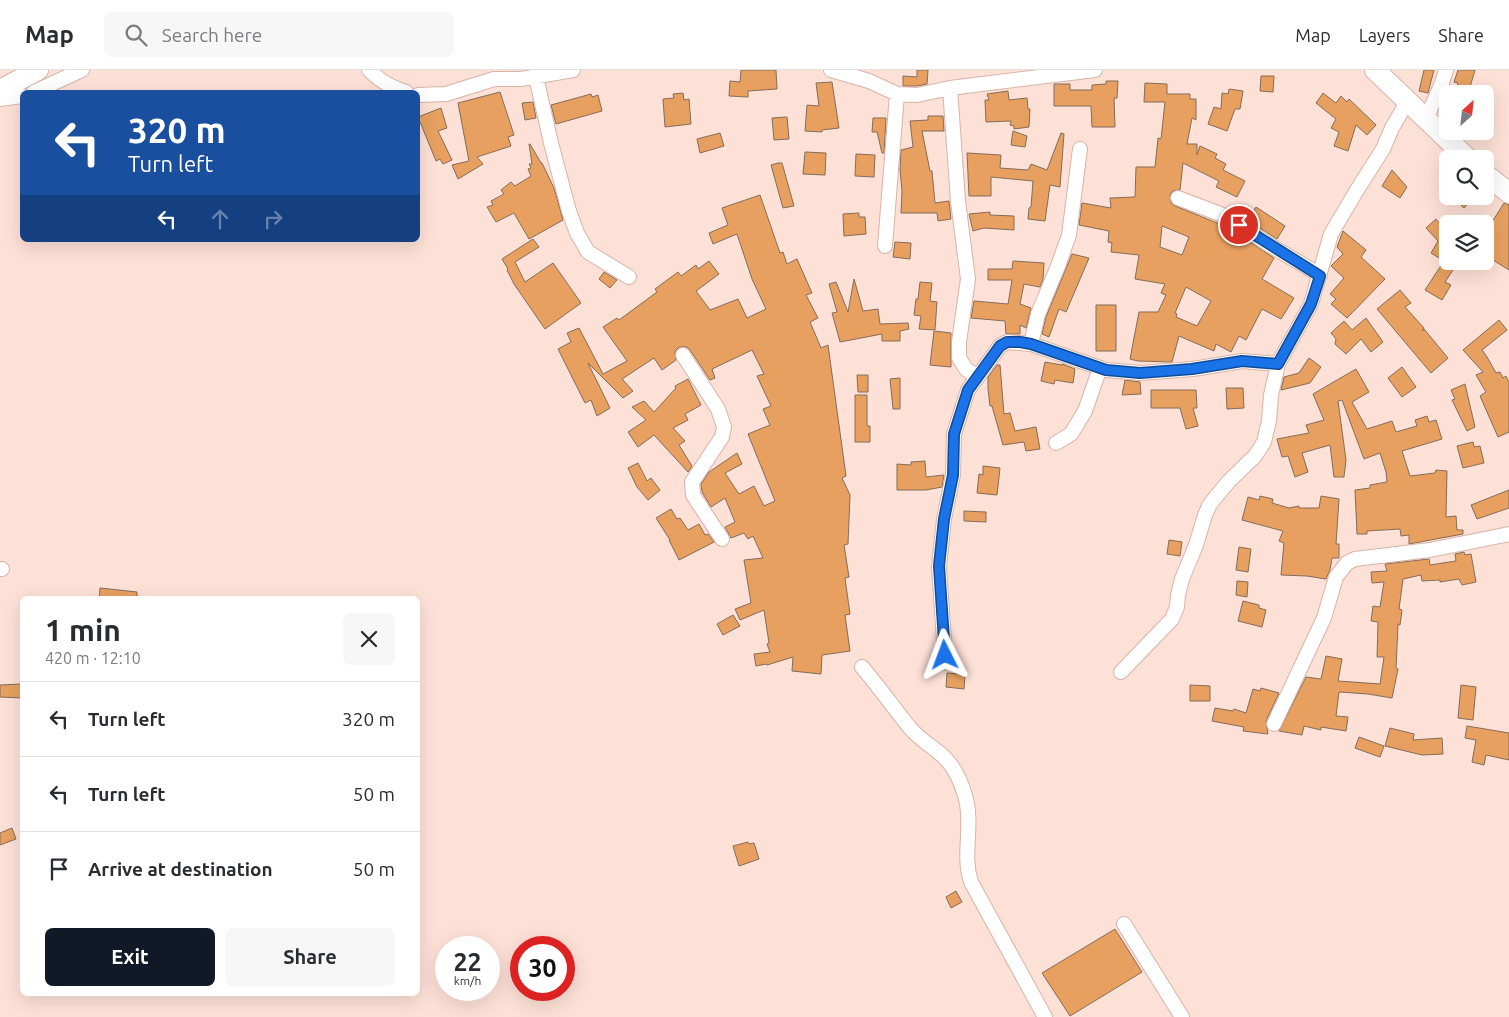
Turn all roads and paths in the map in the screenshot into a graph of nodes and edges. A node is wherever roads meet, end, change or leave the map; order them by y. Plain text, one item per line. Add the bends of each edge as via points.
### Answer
1 (38, 70) edge
2 (82, 70) edge
3 (369, 70) edge
4 (573, 70) edge
5 (831, 70) edge
6 (1095, 70) edge
7 (1375, 70) edge
8 (1446, 70) edge
9 (536, 77) junction
10 (950, 88) junction
11 (0, 90) edge
12 (38, 90) edge
13 (399, 90) edge
14 (897, 94) junction
15 (20, 96) edge
16 (420, 96) edge
17 (0, 99) edge
18 (1407, 102) junction
19 (1426, 120) junction
20 (1080, 149) dead end
21 (1458, 150) edge
22 (1494, 181) edge
23 (1509, 193) edge
24 (1178, 198) dead end
25 (885, 246) dead end
26 (1320, 276) junction
27 (628, 277) dead end
28 (1031, 344) junction
29 (683, 355) dead end
30 (1278, 364) junction
31 (1100, 368) junction
32 (977, 377) junction
33 (1056, 443) dead end
34 (1509, 534) edge
35 (722, 539) dead end
36 (945, 655) dead end
37 (862, 667) dead end
38 (1121, 672) dead end
39 (1274, 724) dead end
40 (1124, 924) dead end
41 (1045, 1017) edge
42 (1182, 1017) edge

1 - 11 street
2 - 12 street
3 - 13 street
4 - 9 street
5 - 14 street via 869,81
6 - 10 street
7 - 18 street
8 - 19 street
9 - 16 street via 494,79 446,94
9 - 27 street via 577,233 588,252
10 - 14 street via 928,94
10 - 32 street via 958,202 968,279 959,342 960,358 966,369
14 - 25 street
15 - 17 street
18 - 19 street
18 - 26 street via 1384,149 1332,234
19 - 21 street
20 - 28 street via 1069,235 1038,314
22 - 23 street
24 - 26 street via 1228,217
26 - 30 street via 1311,304
28 - 31 street
28 - 32 street via 1007,342 1000,346
29 - 35 street via 718,410 724,426 712,455 692,482 693,495
30 - 31 street via 1242,361 1140,373
30 - 38 street via 1264,442 1210,504 1182,579 1172,619
31 - 33 street via 1085,411 1071,434
32 - 36 street via 968,390 954,434 953,475 944,519 939,566
34 - 39 street via 1430,550 1355,559 1347,563 1336,577 1324,618
37 - 41 street via 910,729 945,758 960,780 966,801 969,846 966,858 971,882
40 - 42 street

